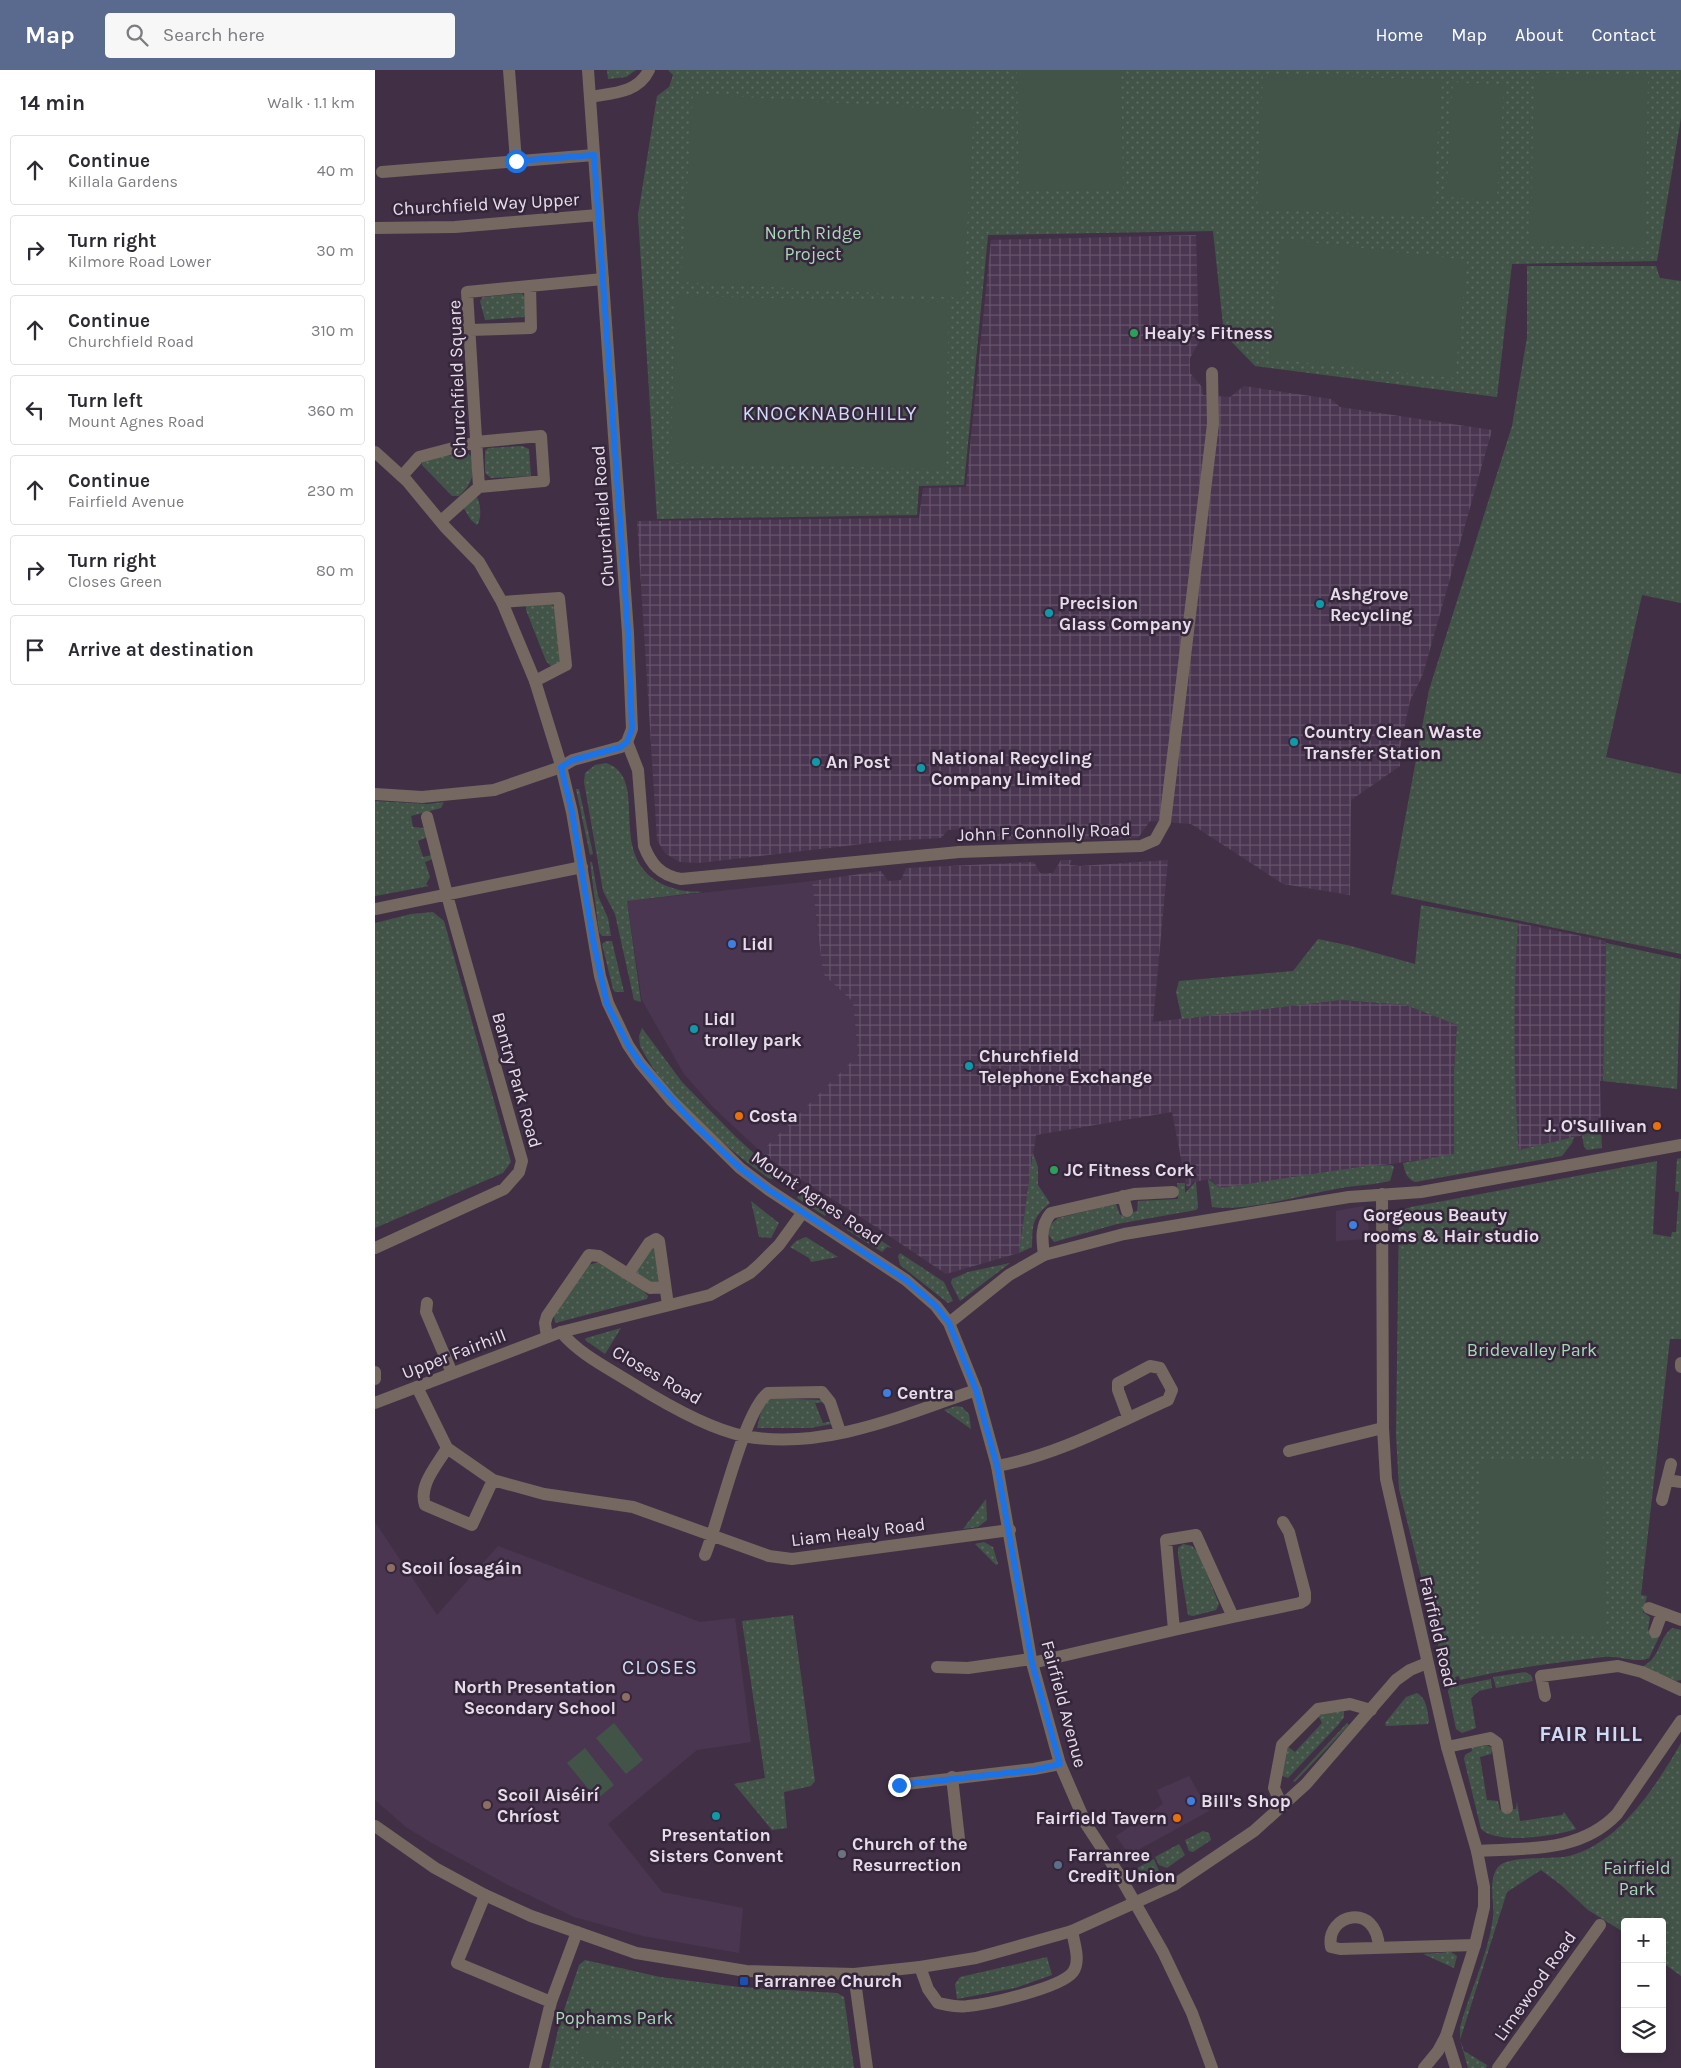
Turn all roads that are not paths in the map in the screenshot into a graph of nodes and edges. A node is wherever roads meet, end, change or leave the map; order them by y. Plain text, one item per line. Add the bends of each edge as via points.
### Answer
1 (509, 70) edge
2 (588, 70) edge
3 (649, 70) edge
4 (590, 97) junction
5 (594, 155) junction
6 (516, 161) junction
7 (382, 172) dead end
8 (598, 215) junction
9 (375, 228) edge
10 (603, 279) junction
11 (529, 286) junction
12 (470, 330) junction
13 (1212, 373) dead end
14 (476, 442) junction
15 (375, 452) edge
16 (402, 476) junction
17 (479, 487) junction
18 (441, 521) junction
19 (502, 602) junction
20 (535, 681) junction
21 (627, 742) junction
22 (560, 764) junction
23 (375, 794) edge
24 (427, 817) dead end
25 (582, 866) junction
26 (447, 896) junction
27 (375, 909) edge
28 (1681, 1145) edge
29 (1173, 1192) dead end
30 (1383, 1194) junction
31 (1123, 1196) junction
32 (1127, 1211) dead end
33 (803, 1212) junction
34 (375, 1248) edge
35 (1045, 1255) junction
36 (628, 1274) junction
37 (665, 1287) junction
38 (427, 1303) dead end
39 (668, 1305) junction
40 (949, 1323) junction
41 (561, 1332) junction
42 (547, 1337) junction
43 (1681, 1363) edge
44 (1681, 1367) edge
45 (375, 1372) edge
46 (452, 1373) junction
47 (375, 1379) edge
48 (417, 1387) junction
49 (976, 1390) junction
50 (376, 1402) edge
51 (1128, 1417) junction
52 (1383, 1428) junction
53 (840, 1432) junction
54 (744, 1436) junction
55 (447, 1448) junction
56 (1289, 1451) dead end
57 (1671, 1464) dead end
58 (997, 1466) junction
59 (493, 1480) junction
60 (1667, 1480) junction
61 (1681, 1482) edge
62 (1662, 1500) dead end
63 (1283, 1522) dead end
64 (1010, 1530) junction
65 (713, 1537) junction
66 (705, 1555) dead end
67 (1649, 1608) dead end
68 (1662, 1613) junction
69 (1233, 1617) junction
70 (1681, 1620) edge
71 (1174, 1630) junction
72 (1655, 1632) dead end
73 (1032, 1661) junction
74 (1427, 1663) junction
75 (937, 1667) dead end
76 (1681, 1690) edge
77 (1545, 1696) dead end
78 (1371, 1710) junction
79 (1681, 1721) edge
80 (1447, 1747) junction
81 (1060, 1764) junction
82 (952, 1777) junction
83 (899, 1785) dead end
84 (1282, 1806) junction
85 (1507, 1808) dead end
86 (375, 1826) edge
87 (959, 1839) dead end
88 (1477, 1851) junction
89 (485, 1895) junction
90 (1135, 1902) junction
91 (1600, 1925) dead end
92 (1072, 1931) junction
93 (577, 1932) junction
94 (1475, 1946) junction
95 (1379, 1948) dead end
96 (920, 1967) junction
97 (854, 1974) junction
98 (551, 2002) junction
99 (1446, 2036) junction
100 (535, 2068) edge
101 (867, 2068) edge
102 (1213, 2068) edge
103 (1424, 2068) edge
104 (1456, 2068) edge
105 (1498, 2068) edge

1 - 6 street
2 - 4 street, Churchfield Road
3 - 4 street via 640,84 631,89
4 - 5 street, Churchfield Road
5 - 6 street
5 - 8 street, Churchfield Road
6 - 7 street
8 - 9 street, Churchfield Way Upper via 455,227
8 - 10 street, Churchfield Road
10 - 11 street, Churchfield Square
10 - 21 street, Churchfield Road via 628,633 632,729
11 - 12 street, Churchfield Square via 467,292
11 - 12 street via 531,328
12 - 14 street, Churchfield Square
13 - 21 street, John F Connolly Road via 1213,424 1187,652 1165,822 1155,840 1141,846 959,852 681,879 660,872 644,846 638,770
14 - 16 street via 419,457
14 - 17 street, Churchfield Square
14 - 17 street via 541,436 544,481
15 - 16 street, Mount Agnes Road
16 - 18 street, Mount Agnes Road
17 - 18 street
18 - 19 street, Mount Agnes Road via 479,562
19 - 20 street, Mount Agnes Road
19 - 20 street via 559,598 566,666
20 - 22 street, Mount Agnes Road
21 - 22 street via 621,747
22 - 23 street via 494,790 422,798
22 - 25 street, Mount Agnes Road
24 - 26 street
25 - 26 street
25 - 33 street, Mount Agnes Road via 607,1004 628,1045 671,1100 718,1148 769,1190
26 - 27 street
26 - 34 street, Bantry Park Road via 522,1161 521,1167 504,1189
28 - 30 street via 1421,1192
29 - 31 street
30 - 35 street via 1124,1234
30 - 52 street, Fairfield Road
31 - 32 street
31 - 35 street via 1051,1213 1042,1230
33 - 39 street, Upper Fairhill via 779,1245 750,1273 709,1295
33 - 40 street, Mount Agnes Road via 906,1280 936,1306
35 - 40 street via 1009,1275
36 - 37 street via 650,1288
36 - 37 street via 655,1239 659,1241
36 - 42 street via 599,1256 587,1257 547,1316
37 - 39 street
38 - 46 street via 426,1312
39 - 41 street, Upper Fairhill
40 - 49 street, Fairfield Avenue
41 - 42 street, Upper Fairhill
41 - 54 street, Closes Road via 572,1345 651,1395 694,1417
42 - 46 street, Upper Fairhill
43 - 44 street
45 - 47 street
46 - 48 street, Upper Fairhill
48 - 50 street, Upper Fairhill
48 - 55 street, Liam Healy Road
49 - 53 street, Closes Road via 876,1424
49 - 58 street, Fairfield Avenue
51 - 51 street via 1118,1382 1150,1366 1160,1368 1172,1390 1170,1398
51 - 58 street via 1047,1453
52 - 56 street
52 - 74 street, Fairfield Road via 1389,1500
53 - 54 street, Closes Road via 798,1438
53 - 54 street via 830,1402 822,1392 768,1393 756,1406
54 - 65 street
55 - 59 street, Liam Healy Road
55 - 59 street via 424,1487 425,1505 472,1525
57 - 60 street
58 - 64 street, Fairfield Avenue
59 - 65 street, Liam Healy Road via 544,1494 633,1507
60 - 61 street
60 - 62 street
63 - 69 street via 1289,1532 1305,1600
64 - 65 street, Liam Healy Road via 792,1559 769,1556
64 - 73 street, Fairfield Avenue
65 - 66 street
67 - 68 street
68 - 70 street
68 - 72 street
69 - 71 street
69 - 71 street via 1197,1535 1167,1540
71 - 73 street
73 - 75 street via 968,1668
73 - 81 street, Fairfield Avenue
74 - 78 street via 1395,1680
74 - 80 street, Fairfield Road
76 - 77 street via 1642,1672 1618,1666 1541,1676
78 - 84 street via 1306,1784
78 - 84 street via 1351,1704 1318,1709 1282,1745 1274,1788
79 - 88 street via 1608,1824 1589,1836 1561,1845
80 - 85 street via 1490,1738 1497,1743
80 - 88 street, Fairfield Road
81 - 82 street via 1034,1770
81 - 90 street, Fairfield Avenue via 1086,1824
82 - 83 street
82 - 87 street
84 - 90 street via 1254,1831 1174,1884
86 - 89 street via 435,1868
88 - 94 street, Fairfield Road via 1484,1899
89 - 93 street
89 - 98 street via 457,1963
90 - 92 street
90 - 102 street, Fairfield Avenue via 1192,2012
91 - 105 street, Limewood Road
92 - 96 street via 976,1958
92 - 96 street via 1077,1960 1072,1972 1060,1981 1013,1998 966,2007 938,2003 928,1989
93 - 97 street via 636,1953 720,1968
93 - 98 street
94 - 95 street
94 - 99 street, Fairfield Road
96 - 97 street
97 - 101 street
98 - 100 street
99 - 103 street, Fairfield Road
99 - 104 street

